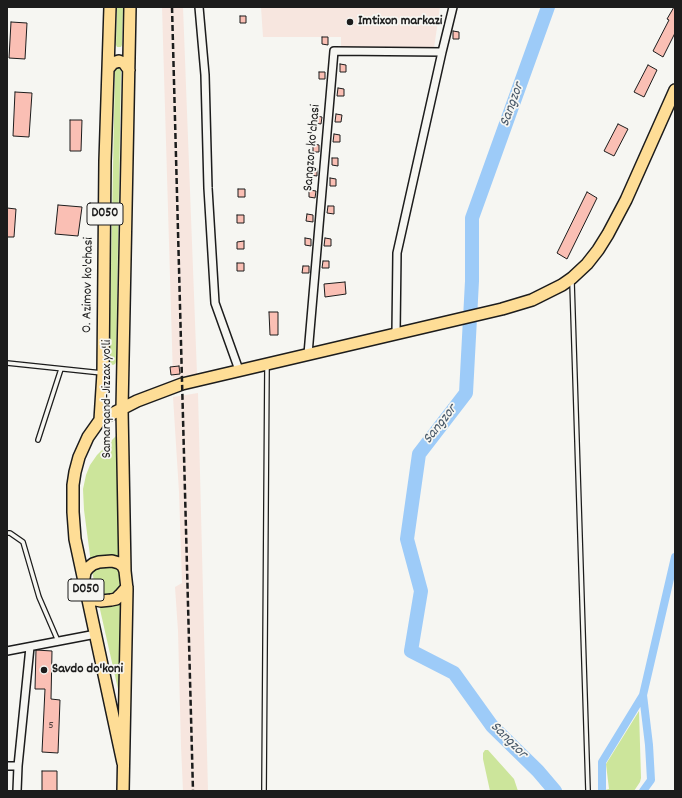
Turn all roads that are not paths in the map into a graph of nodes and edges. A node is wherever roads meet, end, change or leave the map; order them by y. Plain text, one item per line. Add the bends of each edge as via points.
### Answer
1 (110, 7) edge
2 (130, 7) edge
3 (199, 7) edge
4 (453, 7) edge
5 (442, 52) junction
6 (108, 69) junction
7 (129, 70) junction
8 (675, 90) edge
9 (572, 278) junction
10 (396, 333) junction
11 (308, 354) junction
12 (7, 363) edge
13 (267, 363) junction
14 (61, 369) junction
15 (239, 370) junction
16 (103, 373) junction
17 (122, 409) junction
18 (100, 420) junction
19 (38, 440) dead end
20 (7, 532) edge
21 (125, 571) junction
22 (84, 578) junction
23 (127, 587) junction
24 (87, 592) junction
25 (96, 634) junction
26 (58, 641) junction
27 (30, 647) junction
28 (7, 651) edge
29 (123, 763) junction
30 (7, 766) edge
31 (18, 766) junction
32 (588, 790) edge
33 (17, 791) edge
34 (123, 791) edge
35 (264, 791) edge

1 - 6 main road, O. Azimov ko'chasi / D050
2 - 7 main road, Samarqand-Jizzax yo'li / D050
3 - 15 street via 206,75 208,188 215,303
4 - 5 street
5 - 10 street via 397,253
5 - 11 street, Sangzor ko'chasi via 334,52
6 - 7 main road via 119,61 124,62
6 - 16 main road, O. Azimov ko'chasi / D050
7 - 17 main road, Samarqand-Jizzax yo'li / D050
8 - 9 main road via 614,223 598,250
9 - 10 main road via 532,300
9 - 32 lane
10 - 11 main road
11 - 13 main road
12 - 14 lane
13 - 15 main road
13 - 35 lane
14 - 16 lane
14 - 19 lane
15 - 17 main road via 182,384 137,400
16 - 18 main road, O. Azimov ko'chasi / D050
17 - 18 main road, D050
17 - 21 main road, Samarqand-Jizzax yo'li / D050
18 - 22 main road, D050 via 83,447 73,485 75,539
20 - 26 lane via 23,542 39,597
21 - 22 main road via 119,563 99,562 88,568
21 - 23 main road, Samarqand-Jizzax yo'li / D050
22 - 24 main road, D050
23 - 24 main road via 116,599 106,601 92,599
23 - 29 main road, Samarqand-Jizzax yo'li / D050
24 - 25 main road, D050
25 - 26 street
25 - 29 main road, D050
26 - 27 street
27 - 28 street
27 - 31 street
29 - 34 main road, Samarqand-Jizzax yo'li / D050
30 - 31 street
31 - 33 street

